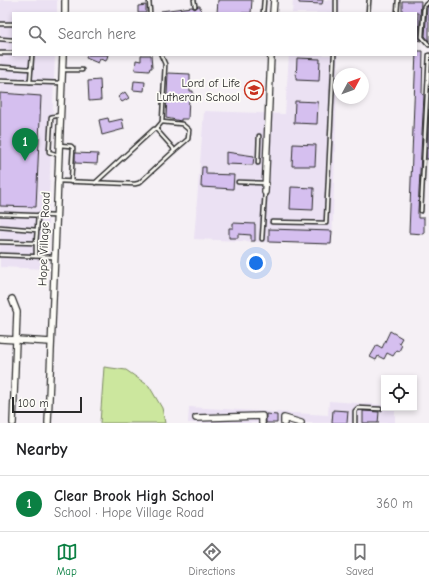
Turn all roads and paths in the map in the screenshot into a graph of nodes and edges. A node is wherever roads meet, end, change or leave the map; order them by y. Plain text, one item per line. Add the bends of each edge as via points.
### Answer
1 (65, 0) edge
2 (149, 0) edge
3 (194, 0) edge
4 (264, 0) edge
5 (274, 0) edge
6 (336, 0) edge
7 (369, 0) edge
8 (398, 0) edge
9 (429, 2) edge
10 (195, 6) dead end
11 (65, 12) edge
12 (150, 12) edge
13 (263, 12) edge
14 (273, 12) edge
15 (336, 12) edge
16 (368, 12) edge
17 (397, 12) edge
18 (0, 24) edge
19 (12, 24) edge
20 (0, 39) edge
21 (12, 40) edge
22 (429, 45) edge
23 (0, 53) edge
24 (12, 53) edge
25 (32, 56) edge
26 (63, 56) edge
27 (161, 56) edge
28 (271, 56) edge
29 (334, 56) edge
30 (429, 56) edge
31 (0, 67) edge
32 (31, 69) junction
33 (62, 70) junction
34 (82, 70) dead end
35 (0, 81) edge
36 (30, 82) junction
37 (61, 83) junction
38 (60, 115) junction
39 (162, 122) junction
40 (156, 129) junction
41 (259, 136) dead end
42 (59, 145) junction
43 (174, 151) junction
44 (58, 155) junction
45 (258, 156) junction
46 (267, 156) junction
47 (258, 163) dead end
48 (57, 181) junction
49 (71, 182) junction
50 (238, 182) dead end
51 (95, 183) junction
52 (266, 183) junction
53 (265, 192) joint
54 (421, 211) dead end
55 (0, 214) edge
56 (38, 216) junction
57 (56, 216) junction
58 (272, 222) dead end
59 (0, 227) edge
60 (37, 230) junction
61 (262, 239) dead end
62 (0, 242) edge
63 (36, 243) junction
64 (0, 255) edge
65 (36, 256) junction
66 (55, 257) junction
67 (12, 299) dead end
68 (0, 339) edge
69 (17, 340) junction
70 (51, 342) junction
71 (380, 409) dead end
72 (196, 418) dead end
73 (13, 423) edge
74 (48, 423) edge
75 (262, 423) edge
76 (284, 423) edge
77 (301, 423) edge
78 (355, 423) edge

1 - 11 street
2 - 12 lane
3 - 10 lane
4 - 13 lane
5 - 14 street
6 - 15 lane
7 - 16 lane
8 - 17 lane
9 - 22 lane via 424,6 422,38
18 - 19 lane
20 - 21 lane
23 - 24 lane
25 - 32 lane
26 - 33 street, Hope Village Road
27 - 39 lane via 165,64
28 - 46 street
29 - 58 lane via 326,223
30 - 54 lane
31 - 32 lane
32 - 36 lane
33 - 34 lane
33 - 37 street, Hope Village Road
35 - 36 lane
36 - 37 lane
37 - 38 street, Hope Village Road
38 - 42 street, Hope Village Road
38 - 44 lane via 51,118 49,152
39 - 40 lane
39 - 43 lane via 182,124 189,130 188,139
40 - 43 lane
40 - 51 lane
41 - 45 lane
42 - 44 street, Hope Village Road
42 - 49 lane via 73,148
43 - 51 lane via 139,183
44 - 48 street, Hope Village Road
45 - 46 lane
45 - 47 lane
46 - 52 street
48 - 49 lane
48 - 57 street, Hope Village Road
49 - 51 lane
50 - 52 lane
52 - 53 street
53 - 61 lane
55 - 56 lane
56 - 57 lane
56 - 60 lane
57 - 66 street, Hope Village Road
59 - 60 lane
60 - 63 lane
62 - 63 lane
63 - 65 lane
64 - 65 lane
65 - 66 lane
66 - 70 street, Hope Village Road
67 - 69 street via 17,312
68 - 69 street
69 - 70 street
69 - 73 street
70 - 74 street, Hope Village Road
71 - 78 lane via 358,408 355,411
72 - 75 street via 262,416
76 - 77 street via 284,418

